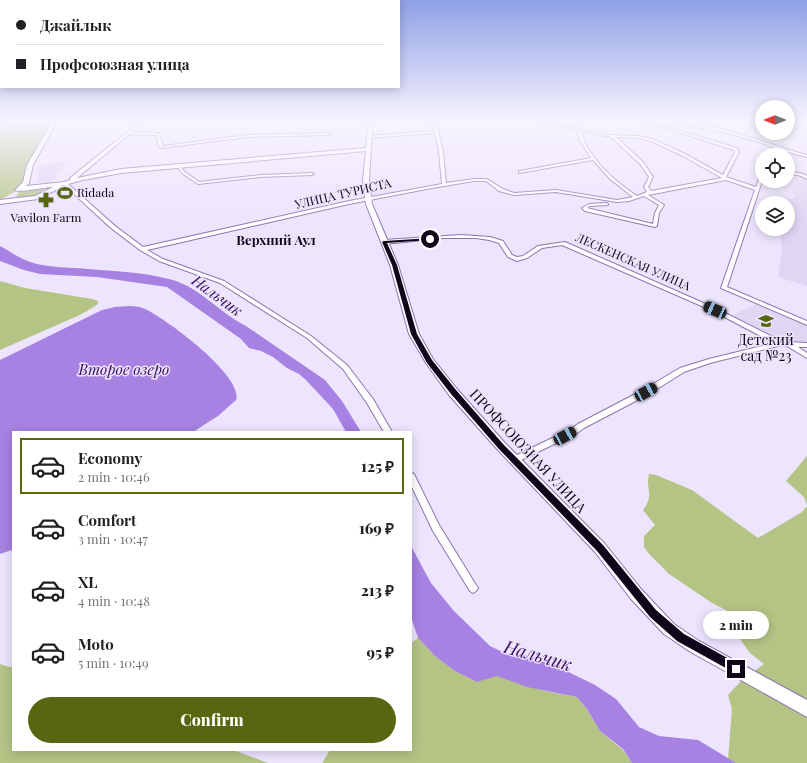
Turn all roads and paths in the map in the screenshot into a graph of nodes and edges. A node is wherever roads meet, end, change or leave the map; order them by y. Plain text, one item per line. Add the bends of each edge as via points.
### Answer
1 (34, 157) edge
2 (99, 157) edge
3 (283, 157) edge
4 (368, 157) edge
5 (440, 157) edge
6 (635, 157) edge
7 (687, 157) edge
8 (734, 157) edge
9 (594, 159) joint
10 (179, 166) junction
11 (520, 172) dead end
12 (312, 174) dead end
13 (795, 174) edge
14 (29, 177) junction
15 (807, 178) edge
16 (726, 179) junction
17 (65, 184) junction
18 (444, 184) junction
19 (42, 186) junction
20 (758, 189) joint
21 (48, 192) junction
22 (648, 194) junction
23 (15, 195) junction
24 (636, 197) junction
25 (367, 198) junction
26 (0, 201) edge
27 (611, 201) junction
28 (384, 242) junction
29 (142, 249) junction
30 (807, 323) edge
31 (780, 343) junction
32 (788, 344) junction
33 (807, 345) edge
34 (807, 356) edge
35 (387, 431) edge
36 (514, 460) junction
37 (412, 478) edge
38 (473, 588) dead end
39 (807, 709) edge

1 - 14 street
2 - 17 street
3 - 10 street
4 - 25 street, ПРОФСОЮЗНАЯ УЛИЦА
5 - 18 street
6 - 22 street via 645,166 651,177 646,187
7 - 16 street
8 - 16 street via 724,177
9 - 11 street
9 - 24 street via 621,188
10 - 12 street via 198,183 260,176
10 - 17 street via 107,173
13 - 15 street
14 - 19 street via 34,184
14 - 23 street
16 - 20 street
16 - 22 street, УЛИЦА ТУРИСТА
17 - 19 street
17 - 21 street
17 - 29 street via 112,227
18 - 25 street, УЛИЦА ТУРИСТА
18 - 27 street, УЛИЦА ТУРИСТА via 484,180 510,194 556,191
19 - 21 street via 48,188
19 - 23 street via 30,186
20 - 30 street via 724,288
21 - 23 street via 31,200
22 - 24 street, УЛИЦА ТУРИСТА
22 - 27 street via 662,205 657,212 655,226 584,208
23 - 26 street
24 - 27 street, УЛИЦА ТУРИСТА
25 - 28 street, ПРОФСОЮЗНАЯ УЛИЦА
25 - 29 street, УЛИЦА ТУРИСТА
28 - 31 street, ЛЕСКЕНСКАЯ УЛИЦА via 483,237 501,242 510,256 517,259 540,247 556,243 566,244 728,316
28 - 36 street, ПРОФСОЮЗНАЯ УЛИЦА via 394,265 414,334 425,355 453,392
29 - 35 street via 167,262 222,282 309,337 345,367 370,401
31 - 32 street
31 - 36 street via 709,360 682,370 574,431
32 - 33 street
32 - 34 street
36 - 39 street, ПРОФСОЮЗНАЯ УЛИЦА via 600,548 636,594 669,629 694,646
37 - 38 street via 436,528

